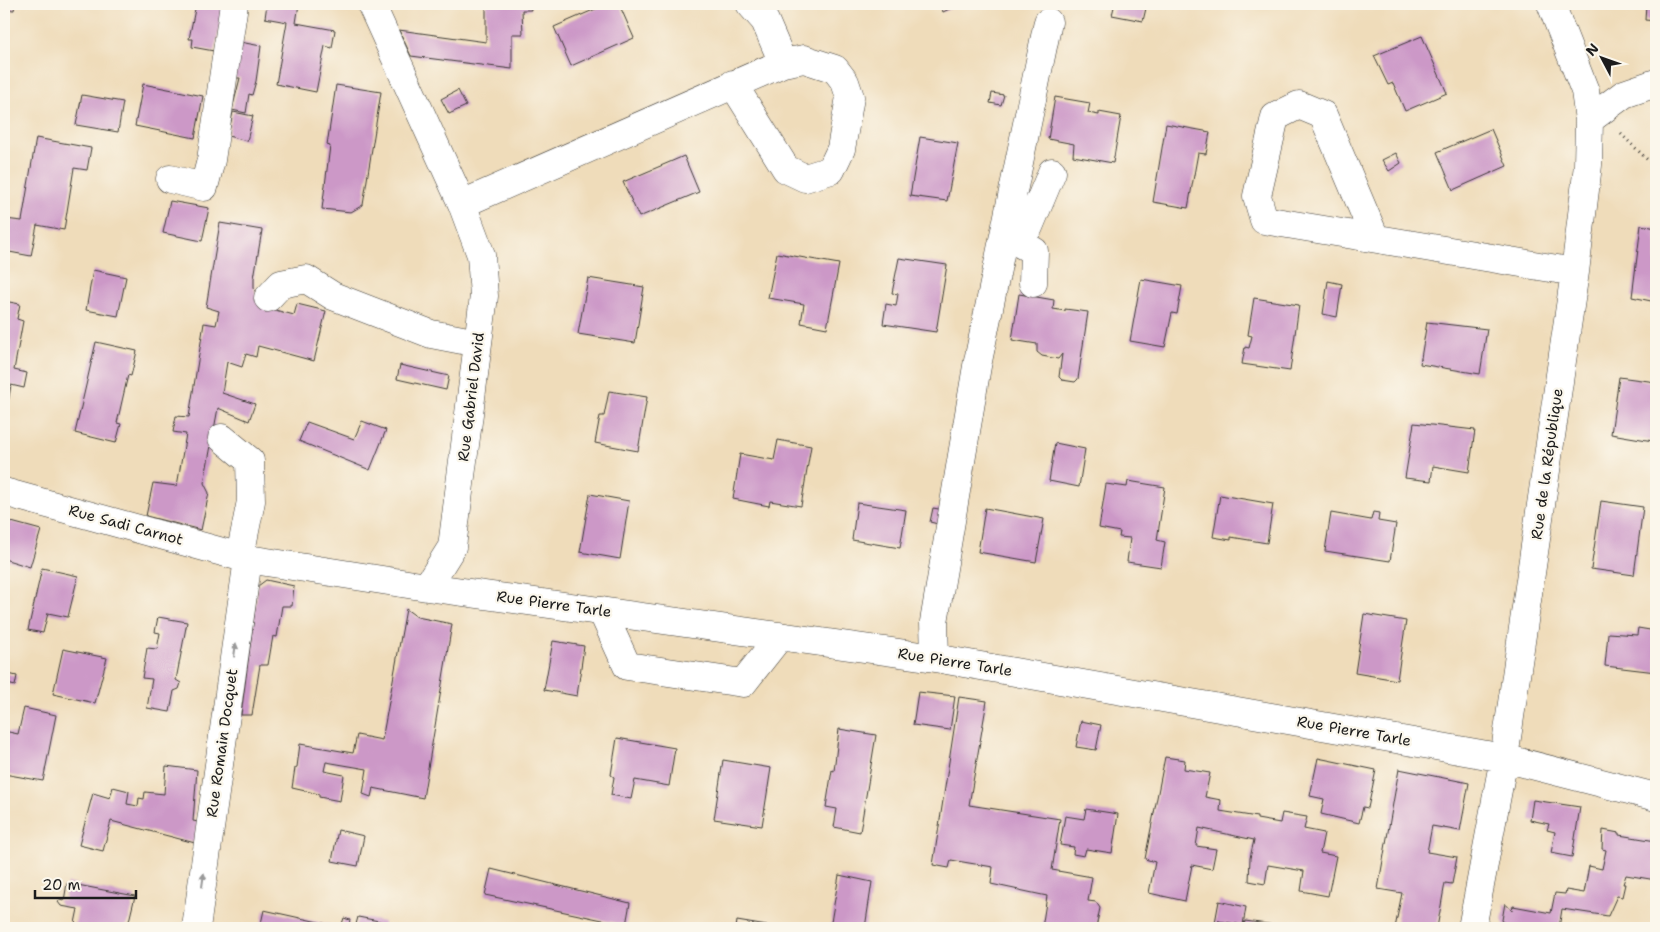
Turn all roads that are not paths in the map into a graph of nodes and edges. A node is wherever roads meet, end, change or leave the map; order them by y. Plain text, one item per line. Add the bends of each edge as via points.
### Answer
1 (234, 4) edge
2 (371, 4) edge
3 (750, 4) edge
4 (1551, 4) edge
5 (1048, 22) dead end
6 (783, 63) junction
7 (1656, 83) edge
8 (734, 84) junction
9 (1589, 120) junction
10 (1052, 172) dead end
11 (170, 179) dead end
12 (462, 204) junction
13 (1004, 235) junction
14 (1374, 238) junction
15 (1575, 272) junction
16 (1033, 283) dead end
17 (268, 298) dead end
18 (478, 343) junction
19 (222, 438) dead end
20 (4, 492) edge
21 (244, 558) junction
22 (427, 587) junction
23 (602, 611) junction
24 (780, 636) junction
25 (935, 658) junction
26 (1504, 758) junction
27 (1656, 797) edge
28 (196, 928) edge
29 (1472, 928) edge

1 - 11 street via 211,160 204,187
2 - 12 street, Rue Gabriel David
3 - 6 street via 765,21
4 - 9 street, Rue de la République via 1585,91
5 - 13 street
6 - 8 street
6 - 8 street via 804,59 835,69 845,82 850,97 841,148 831,170 805,178 786,169
7 - 9 street via 1624,94
8 - 12 street
9 - 15 street, Rue de la République via 1588,165
10 - 13 street via 1029,226
12 - 18 street, Rue Gabriel David via 481,255 484,296
13 - 16 street via 1034,251
13 - 25 street via 977,366 934,622
14 - 14 street via 1264,220 1257,196 1275,117 1299,105 1323,115
14 - 15 street
15 - 26 street, Rue de la République
17 - 18 street via 281,284 306,279 334,296 431,334
18 - 22 street, Rue Gabriel David via 452,547
19 - 21 street, Rue Romain Docquet via 250,461 251,501
20 - 21 street, Rue Sadi Carnot
21 - 22 street, Rue Pierre Tarle
28 -> 21 street, Rue Romain Docquet
22 - 23 street, Rue Pierre Tarle
23 - 24 street, Rue Pierre Tarle
23 - 24 street via 627,666 743,682
24 - 25 street, Rue Pierre Tarle
25 - 26 street, Rue Pierre Tarle
26 - 27 street, Rue Pierre Tarle
26 - 29 street, Rue de la République

